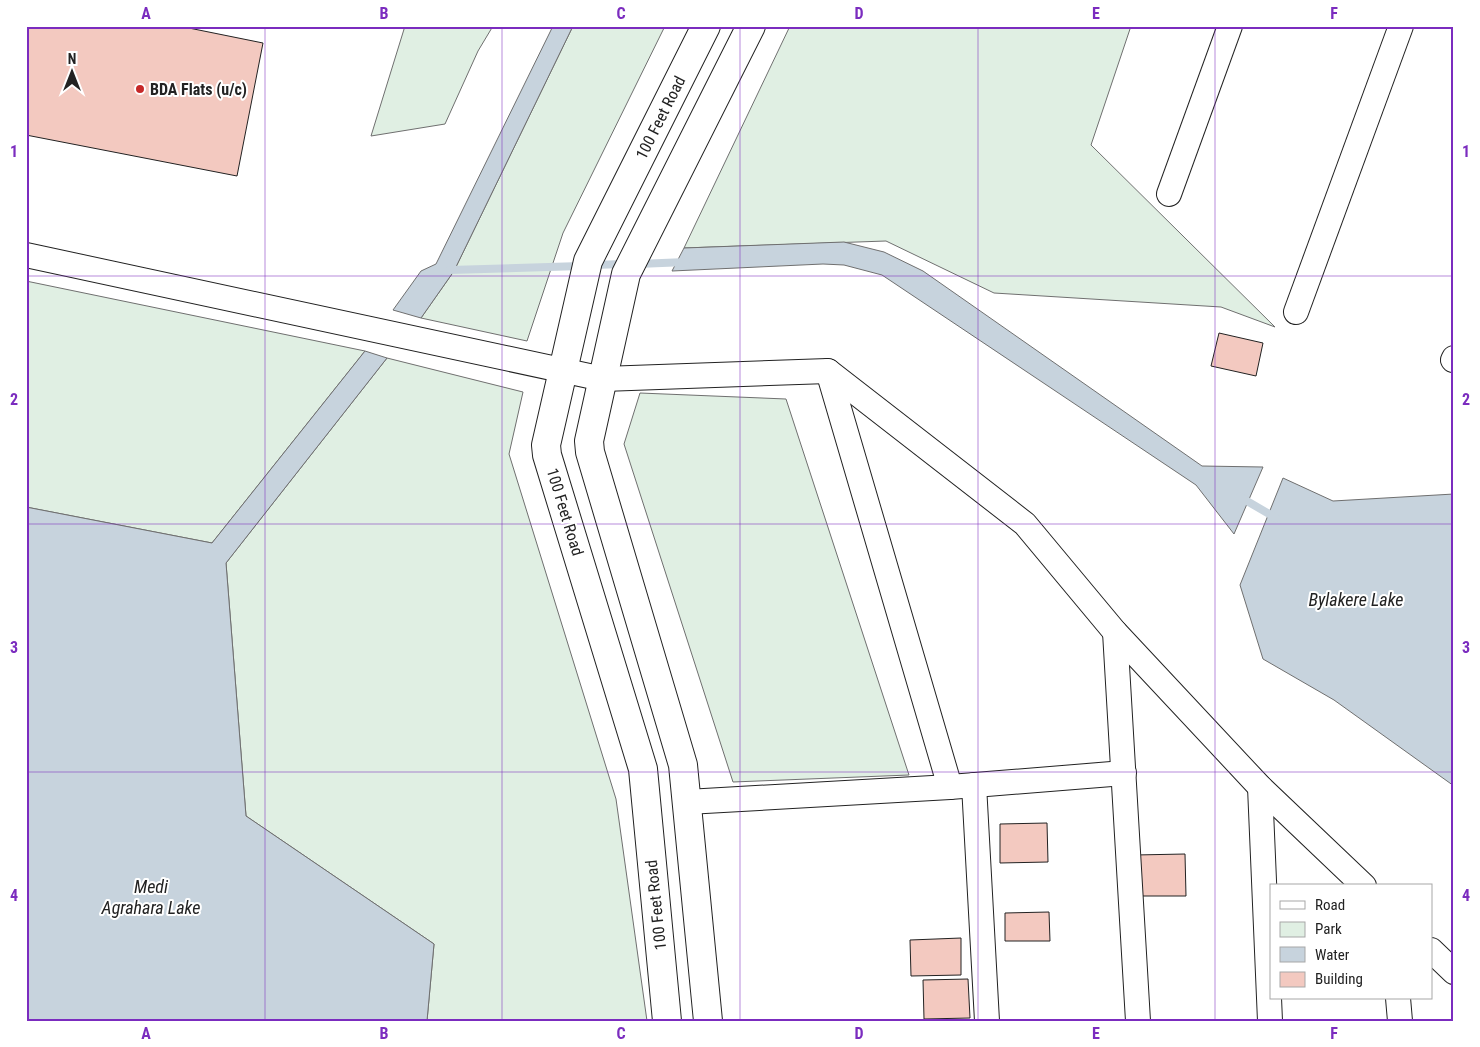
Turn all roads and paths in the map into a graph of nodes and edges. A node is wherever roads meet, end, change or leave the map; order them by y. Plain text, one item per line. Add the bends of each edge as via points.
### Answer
1 (706, 26) edge
2 (751, 26) edge
3 (1230, 26) edge
4 (1401, 26) edge
5 (1169, 194) dead end
6 (26, 254) edge
7 (1296, 312) dead end
8 (564, 370) junction
9 (828, 372) junction
10 (603, 378) junction
11 (1115, 632) junction
12 (1124, 773) junction
13 (974, 785) junction
14 (950, 787) junction
15 (1260, 787) junction
16 (687, 802) junction
17 (1362, 884) edge
18 (1432, 951) edge
19 (1454, 972) edge
20 (1398, 1000) edge
21 (667, 1021) edge
22 (708, 1021) edge
23 (987, 1021) edge
24 (1138, 1021) edge
25 (1270, 1021) edge
26 (1400, 1021) edge

1 - 8 main road, 100 Feet Road via 588,261
2 - 10 main road via 626,274
3 - 5 street
4 - 7 street
6 - 8 street
8 - 10 street
8 - 21 main road, 100 Feet Road via 547,440 547,455 643,769
9 - 10 street
9 - 11 street via 1026,524
9 - 14 street
10 - 16 main road via 589,441 590,452 683,765
11 - 12 street
11 - 15 street
12 - 13 street
12 - 24 street
13 - 14 street
13 - 23 street
14 - 16 street
15 - 17 street
15 - 25 street
16 - 22 main road
18 - 19 street
20 - 26 street

